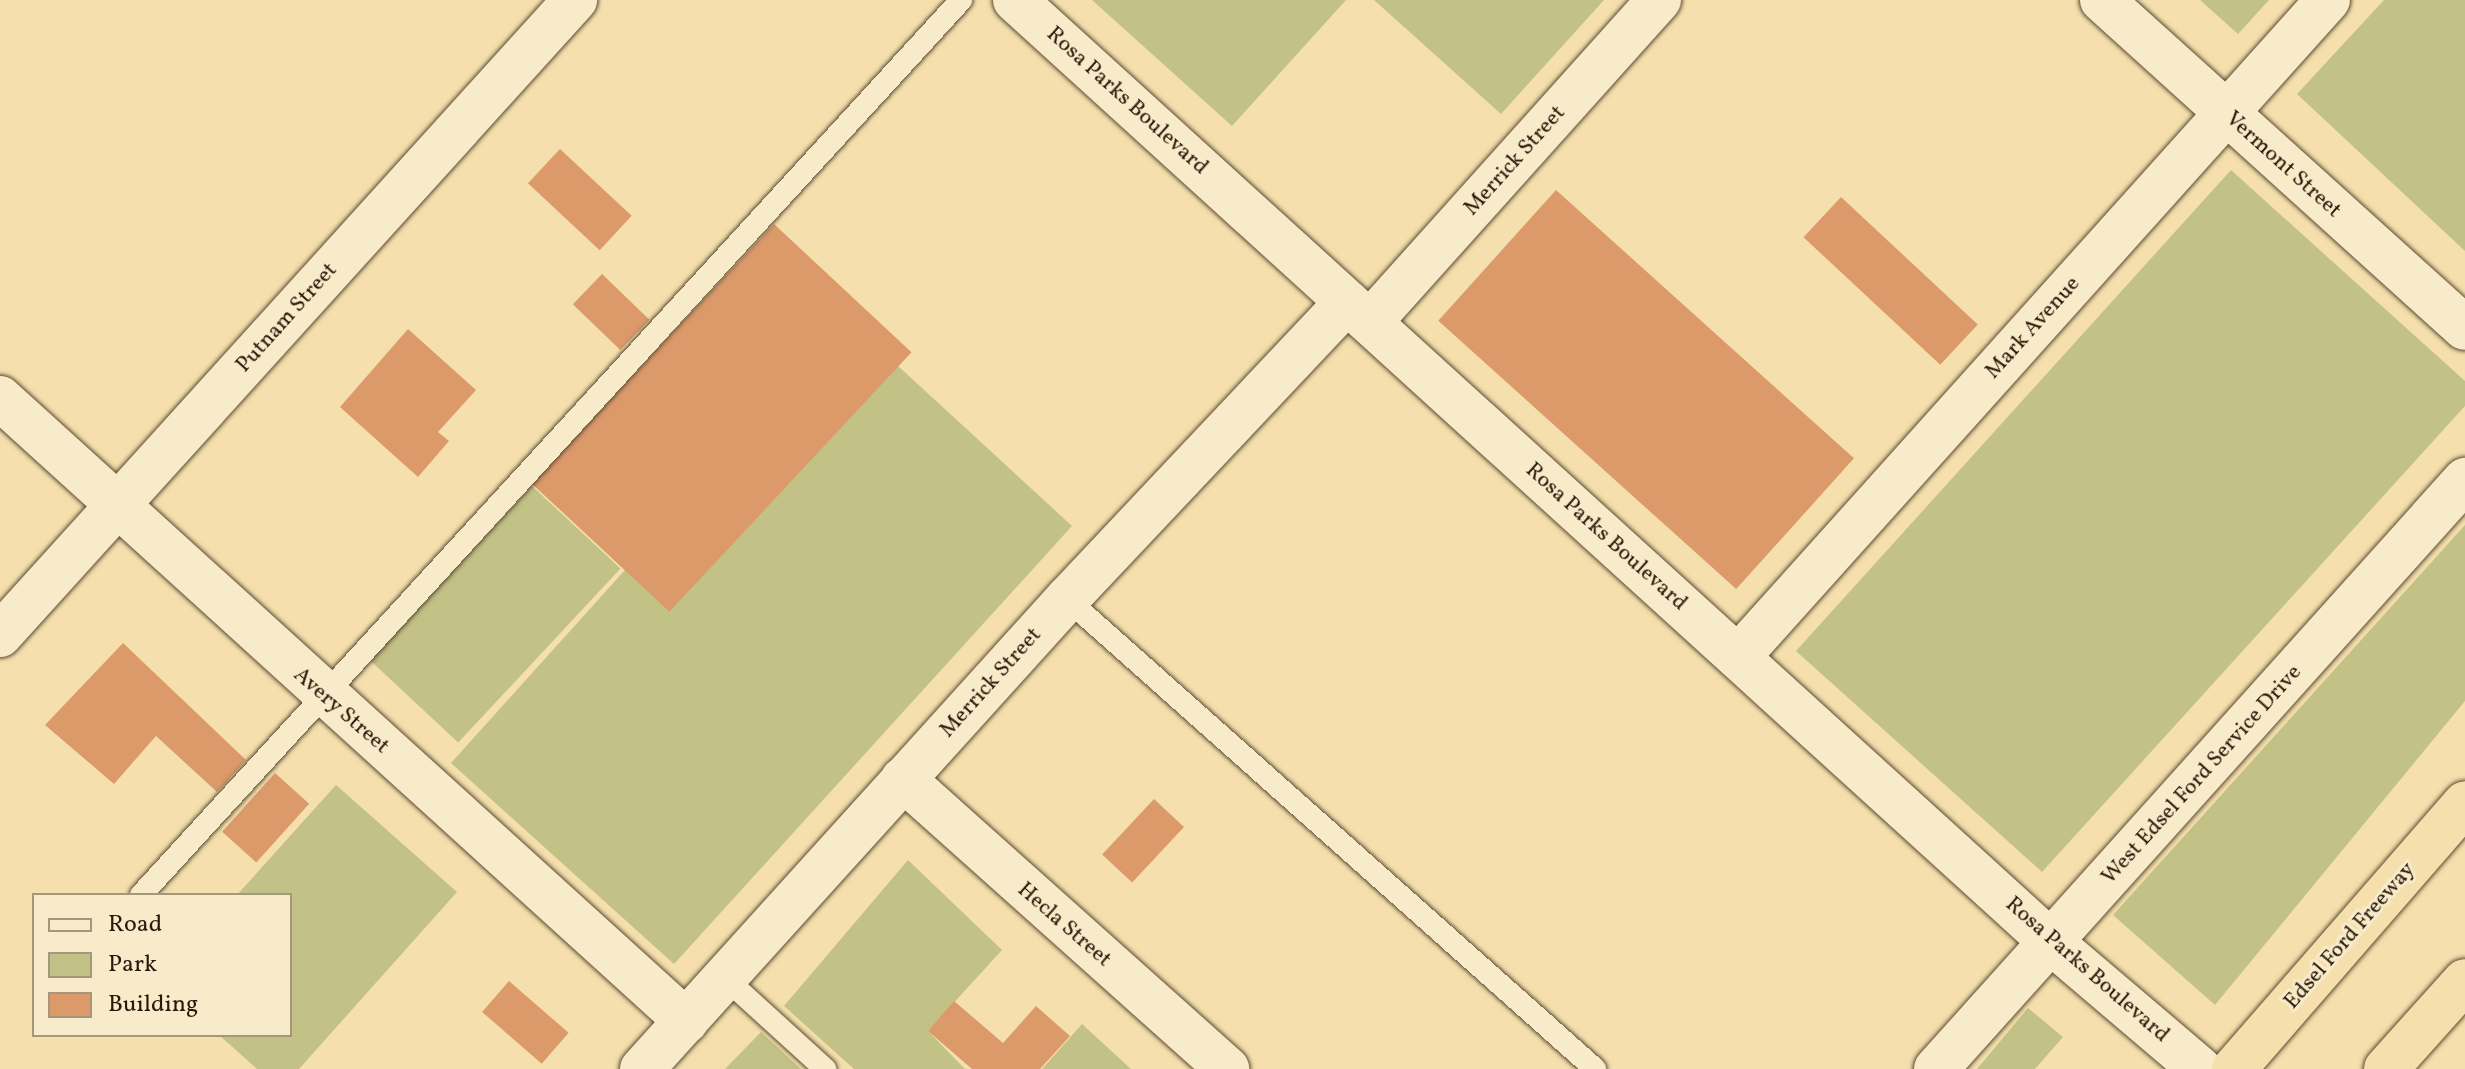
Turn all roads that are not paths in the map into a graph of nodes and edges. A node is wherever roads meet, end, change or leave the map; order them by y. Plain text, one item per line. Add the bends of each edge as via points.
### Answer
1 (575, 0) edge
2 (961, 0) edge
3 (1015, 0) edge
4 (1659, 0) edge
5 (2102, 0) edge
6 (2328, 0) edge
7 (2226, 114) junction
8 (1358, 312) junction
9 (2465, 328) edge
10 (0, 398) edge
11 (2465, 480) edge
12 (117, 505) junction
13 (1067, 599) junction
14 (0, 635) edge
15 (1738, 657) junction
16 (321, 695) junction
17 (903, 779) junction
18 (2460, 803) edge
19 (143, 893) edge
20 (2052, 943) junction
21 (724, 977) junction
22 (2465, 981) edge
23 (686, 1021) junction
24 (642, 1069) edge
25 (825, 1069) edge
26 (1227, 1069) edge
27 (1595, 1069) edge
28 (1936, 1069) edge
29 (2200, 1069) edge
30 (2234, 1069) edge
31 (2386, 1069) edge

1 - 12 street, Putnam Street
2 - 16 lane
3 - 8 street, Rosa Parks Boulevard
4 - 8 street, Merrick Street
5 - 7 street, Vermont Street
6 - 7 street, Mark Avenue
7 - 9 street, Vermont Street
7 - 15 street, Mark Avenue
8 - 13 street, Merrick Street
8 - 15 street, Rosa Parks Boulevard
10 - 12 street, Avery Street
11 - 20 street, West Edsel Ford Service Drive
12 - 14 street, Putnam Street
12 - 16 street, Avery Street
13 - 17 street, Merrick Street
13 - 27 lane
15 - 20 street, Rosa Parks Boulevard
16 - 19 lane
16 - 23 street, Avery Street
17 - 21 street, Merrick Street
17 - 26 street, Hecla Street
18 - 30 highway, Edsel Ford Freeway
20 - 28 street, West Edsel Ford Service Drive
20 - 29 street, Rosa Parks Boulevard
21 - 23 street, Merrick Street
21 - 25 lane
22 - 31 highway
23 - 24 street, Merrick Street

